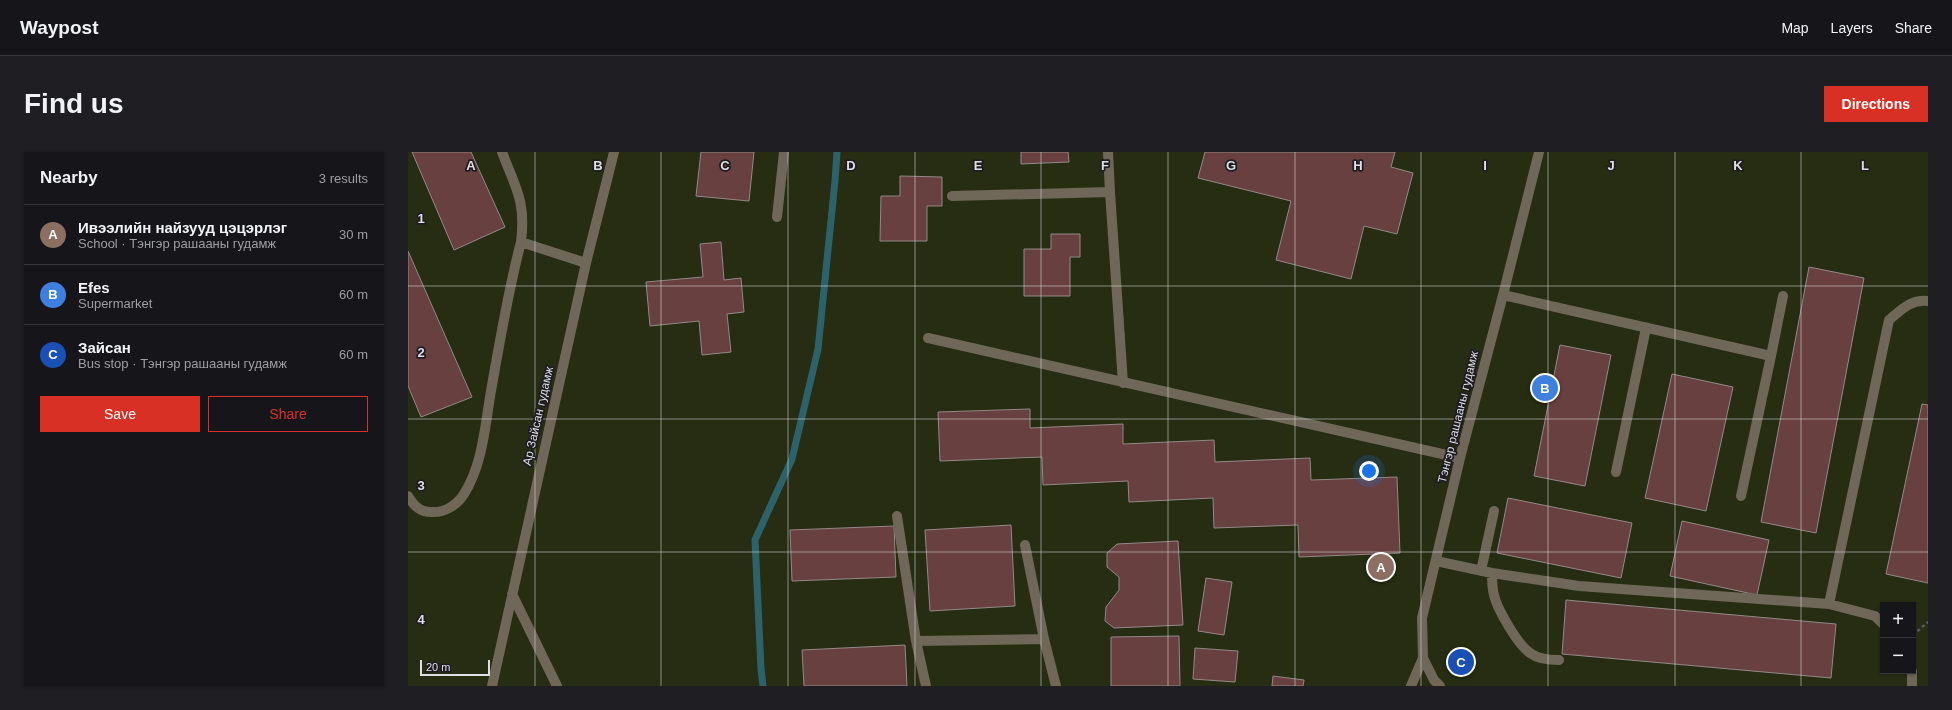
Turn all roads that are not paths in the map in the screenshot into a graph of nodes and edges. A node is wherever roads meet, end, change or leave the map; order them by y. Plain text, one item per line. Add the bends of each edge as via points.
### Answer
1 (502, 152) edge
2 (614, 152) edge
3 (784, 152) edge
4 (1108, 152) edge
5 (1539, 152) edge
6 (1110, 192) junction
7 (952, 196) dead end
8 (777, 217) dead end
9 (521, 242) junction
10 (586, 263) junction
11 (1504, 295) junction
12 (1784, 296) dead end
13 (1928, 301) edge
14 (1646, 328) junction
15 (928, 338) dead end
16 (1771, 356) junction
17 (1123, 383) junction
18 (1460, 458) junction
19 (1616, 472) dead end
20 (408, 496) edge
21 (1741, 496) dead end
22 (1494, 510) dead end
23 (897, 516) dead end
24 (1025, 545) dead end
25 (1436, 561) junction
26 (1482, 571) junction
27 (1492, 573) junction
28 (512, 594) junction
29 (1828, 604) junction
30 (1880, 621) edge
31 (1044, 639) junction
32 (916, 640) junction
33 (1423, 658) junction
34 (1559, 660) dead end
35 (1912, 674) edge
36 (492, 686) edge
37 (557, 686) edge
38 (926, 686) edge
39 (1056, 686) edge
40 (1411, 686) edge
41 (1440, 686) edge
42 (1912, 686) edge

1 - 9 street via 521,199
2 - 10 street, Ар Зайсан гудамж
3 - 8 street
4 - 6 street
5 - 11 street, Тэнгэр рашааны гудамж
6 - 7 street
6 - 17 street
9 - 10 street
9 - 20 street via 503,321 481,447 471,481 459,500 445,510 422,510 417,508
10 - 28 street, Ар Зайсан гудамж
11 - 14 street
11 - 18 street, Тэнгэр рашааны гудамж
12 - 16 street
13 - 29 street via 1911,303 1889,320
14 - 16 street
14 - 19 street
15 - 17 street
16 - 21 street
17 - 18 street
18 - 25 street, Тэнгэр рашааны гудамж
22 - 26 street
23 - 32 street
24 - 31 street
25 - 26 street
25 - 33 street, Тэнгэр рашааны гудамж via 1422,618
26 - 27 street
27 - 29 street via 1579,586
27 - 34 street via 1493,593 1498,609 1529,653 1547,660
28 - 36 street, Ар Зайсан гудамж
28 - 37 street
29 - 30 street via 1875,616
31 - 32 street
31 - 39 street
32 - 38 street
33 - 40 street
33 - 41 street, Тэнгэр рашааны гудамж via 1434,680
35 - 42 street

